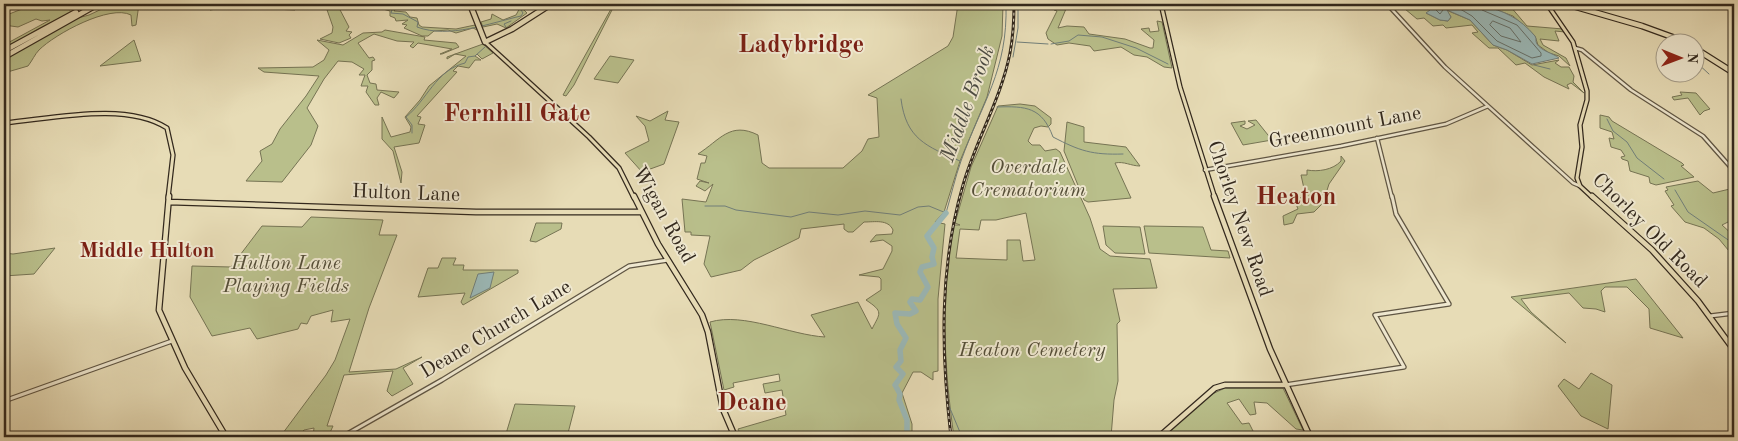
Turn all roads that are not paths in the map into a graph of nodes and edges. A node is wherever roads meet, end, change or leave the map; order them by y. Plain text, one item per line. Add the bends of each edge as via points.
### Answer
1 (91, 4) edge
2 (98, 4) edge
3 (470, 4) edge
4 (546, 4) edge
5 (550, 4) edge
6 (1160, 4) edge
7 (1387, 4) edge
8 (1547, 4) edge
9 (1552, 4) edge
10 (1566, 4) edge
11 (1554, 12) junction
12 (1658, 32) edge
13 (486, 40) junction
14 (1575, 48) junction
15 (4, 51) edge
16 (1706, 54) edge
17 (4, 57) edge
18 (1734, 72) edge
19 (1487, 105) junction
20 (4, 123) edge
21 (1377, 138) junction
22 (1205, 170) junction
23 (1734, 171) edge
24 (1567, 178) junction
25 (1577, 178) junction
26 (1580, 186) junction
27 (169, 202) junction
28 (641, 212) junction
29 (669, 260) junction
30 (1734, 313) edge
31 (1710, 316) junction
32 (172, 341) junction
33 (1734, 350) edge
34 (1285, 385) junction
35 (4, 401) edge
36 (226, 437) edge
37 (342, 437) edge
38 (735, 437) edge
39 (1159, 437) edge
40 (1310, 437) edge

1 - 15 highway
2 - 17 highway
3 - 13 highway, Wigan Road
4 - 13 highway
5 - 13 highway via 512,29
6 - 22 main road, Chorley New Road via 1178,82
7 - 19 street via 1445,67
8 - 11 main road, Chorley Old Road
9 - 11 main road, Chorley Old Road
10 - 12 highway
11 - 14 main road, Chorley Old Road
13 - 28 main road, Wigan Road via 494,51 612,159
14 - 23 street via 1582,50 1636,93 1703,136
14 - 25 main road, Chorley Old Road via 1588,98 1580,122 1582,147
16 - 18 highway
19 - 21 street, Greenmount Lane via 1452,122
19 - 24 street
20 - 27 main road via 115,114 158,120 167,128 172,149
21 - 22 street, Greenmount Lane
21 - 34 street via 1396,214 1449,304 1375,315 1404,367
22 - 34 main road, Chorley New Road
24 - 25 street
24 - 26 street
25 - 26 main road, Chorley Old Road
26 - 31 main road, Chorley Old Road via 1642,241
27 - 28 main road, Hulton Lane via 481,212
27 - 32 main road via 158,304
28 - 29 main road, Wigan Road
29 - 37 street, Deane Church Lane via 629,266
29 - 38 main road, Wigan Road via 702,314 723,409
30 - 31 street
31 - 33 main road, Chorley Old Road
32 - 35 street
32 - 36 main road
34 - 39 main road via 1226,385 1216,388
34 - 40 main road, Chorley New Road

